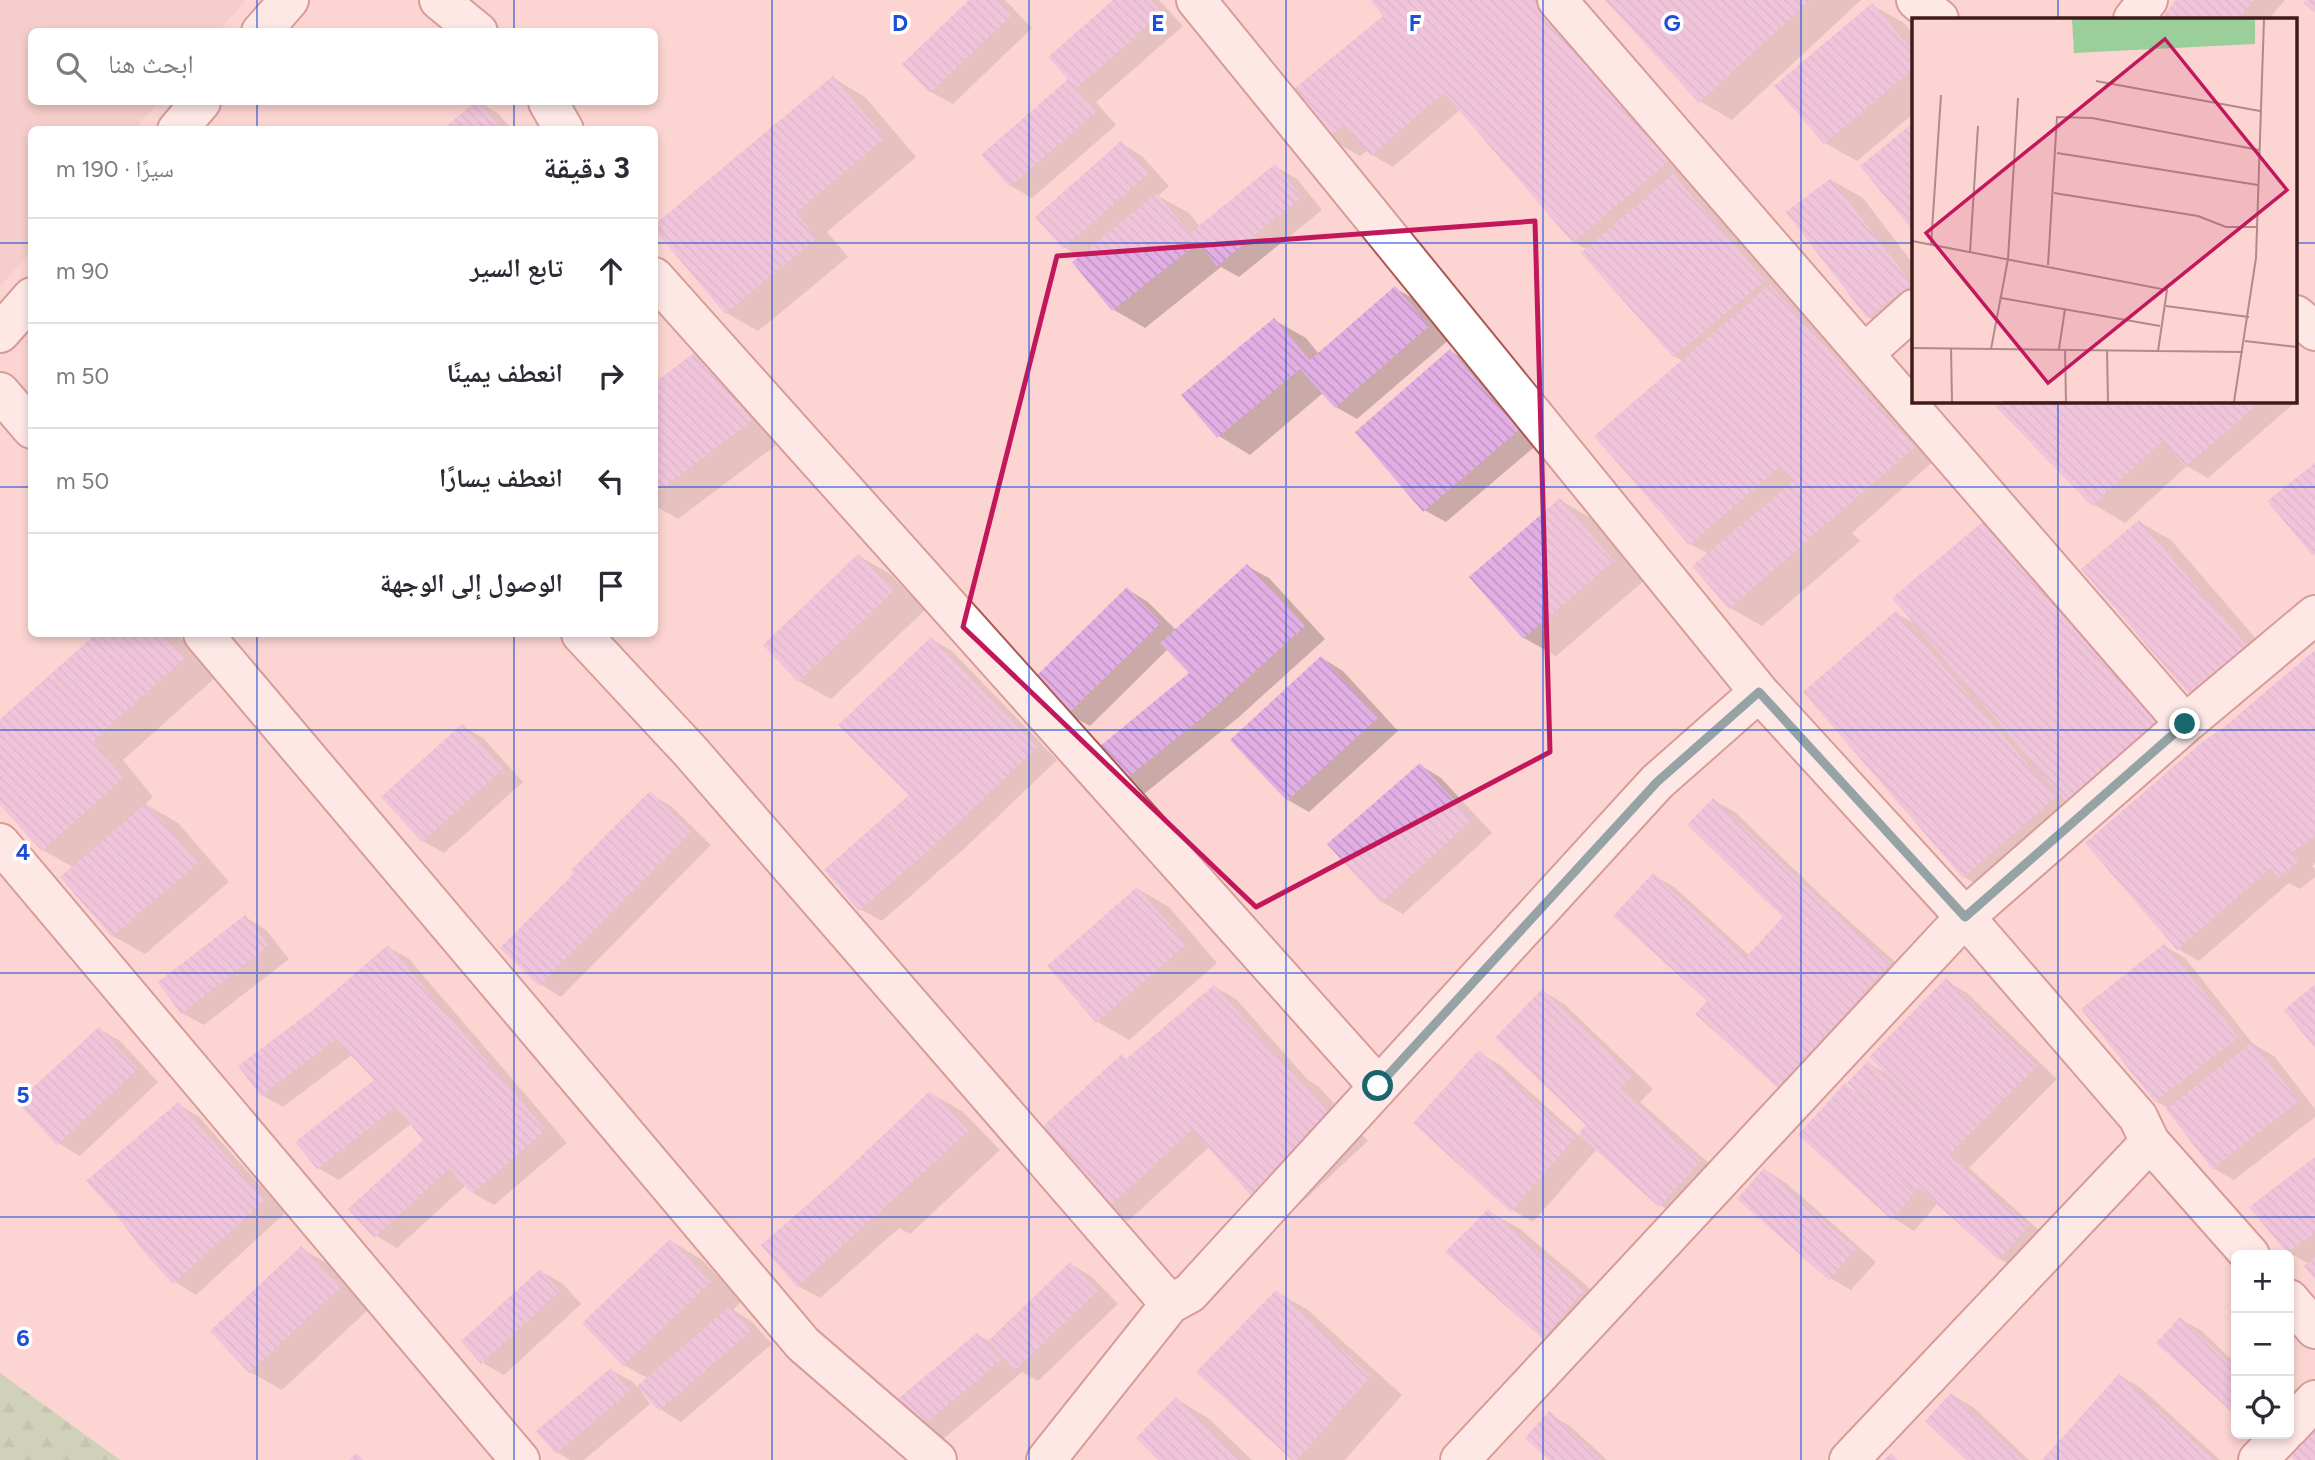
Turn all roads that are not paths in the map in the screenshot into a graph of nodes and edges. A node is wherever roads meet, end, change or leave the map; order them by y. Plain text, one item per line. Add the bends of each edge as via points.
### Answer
1 (289, 0) edge
2 (439, 0) edge
3 (1196, 0) edge
4 (1557, 0) edge
5 (1916, 0) edge
6 (2148, 0) edge
7 (1938, 18) edge
8 (2134, 18) edge
9 (264, 28) edge
10 (473, 28) edge
11 (198, 105) edge
12 (550, 105) edge
13 (180, 126) edge
14 (562, 126) edge
15 (658, 281) edge
16 (28, 302) edge
17 (1912, 311) edge
18 (2298, 317) edge
19 (2315, 331) edge
20 (0, 333) edge
21 (1864, 354) junction
22 (0, 391) edge
23 (28, 424) edge
24 (2315, 615) edge
25 (207, 637) edge
26 (584, 637) edge
27 (1759, 692) junction
28 (2185, 724) junction
29 (0, 843) edge
30 (1965, 917) junction
31 (1378, 1086) junction
32 (2150, 1142) junction
33 (2246, 1250) edge
34 (1170, 1304) junction
35 (2294, 1305) edge
36 (2315, 1329) edge
37 (2315, 1400) edge
38 (2294, 1423) edge
39 (2278, 1439) edge
40 (520, 1460) edge
41 (937, 1460) edge
42 (1046, 1460) edge
43 (1460, 1460) edge
44 (1849, 1460) edge
45 (2258, 1460) edge

1 - 9 street
2 - 10 street
3 - 27 street
4 - 21 street
5 - 7 street
6 - 8 street
11 - 13 street
12 - 14 street
15 - 31 street
16 - 20 street
17 - 21 street
18 - 19 street
21 - 28 street
22 - 23 street
24 - 28 street
25 - 41 street via 803,1344
26 - 34 street via 690,751
27 - 30 street
27 - 31 street via 1657,782
28 - 30 street
29 - 40 street
30 - 32 street via 2138,1117
30 - 43 street
31 - 34 street via 1190,1293
32 - 33 street
32 - 44 street
34 - 42 street
35 - 36 street
37 - 38 street
39 - 45 street

